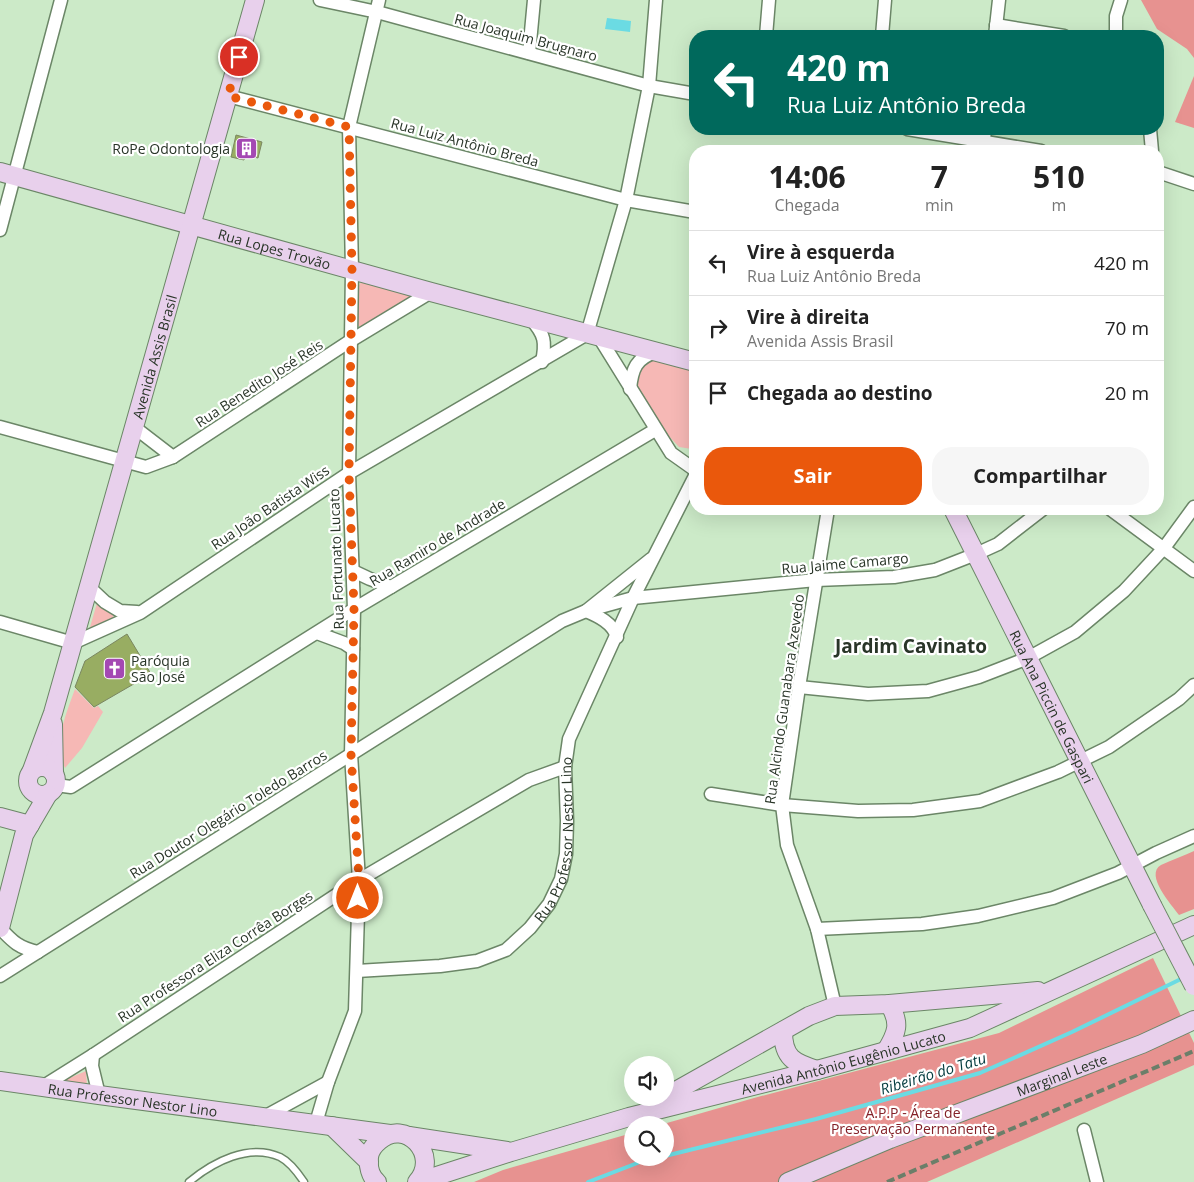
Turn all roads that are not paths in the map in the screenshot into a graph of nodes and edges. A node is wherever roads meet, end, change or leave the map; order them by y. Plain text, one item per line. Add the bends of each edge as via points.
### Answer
1 (60, 0) edge
2 (255, 0) edge
3 (320, 0) edge
4 (534, 0) edge
5 (656, 0) edge
6 (769, 0) edge
7 (885, 0) edge
8 (999, 0) edge
9 (1121, 0) edge
10 (378, 6) edge
11 (766, 30) edge
12 (882, 30) edge
13 (995, 30) edge
14 (1116, 30) edge
15 (529, 53) junction
16 (649, 86) junction
17 (689, 93) edge
18 (228, 96) junction
19 (349, 127) junction
20 (949, 135) edge
21 (984, 140) edge
22 (1010, 145) edge
23 (7, 174) edge
24 (1164, 174) edge
25 (1194, 184) edge
26 (626, 200) junction
27 (689, 211) edge
28 (191, 226) junction
29 (0, 230) edge
30 (352, 270) junction
31 (431, 292) junction
32 (531, 319) junction
33 (593, 336) junction
34 (350, 341) junction
35 (656, 352) junction
36 (689, 360) edge
37 (542, 362) junction
38 (630, 389) junction
39 (0, 426) edge
40 (134, 427) junction
41 (655, 430) junction
42 (173, 457) junction
43 (124, 462) junction
44 (689, 466) edge
45 (349, 473) junction
46 (689, 488) edge
47 (1194, 507) edge
48 (827, 515) edge
49 (956, 515) edge
50 (1035, 515) edge
51 (1118, 515) edge
52 (1164, 548) junction
53 (976, 554) junction
54 (654, 556) junction
55 (352, 571) junction
56 (1194, 571) edge
57 (816, 580) junction
58 (89, 587) junction
59 (391, 587) junction
60 (633, 598) junction
61 (354, 609) junction
62 (586, 611) junction
63 (140, 613) junction
64 (0, 622) edge
65 (317, 633) junction
66 (617, 637) junction
67 (73, 643) junction
68 (353, 649) junction
69 (1028, 658) junction
70 (1194, 685) edge
71 (799, 687) junction
72 (53, 713) junction
73 (351, 754) junction
74 (1080, 761) junction
75 (565, 767) junction
76 (32, 770) junction
77 (52, 784) junction
78 (30, 789) junction
79 (711, 794) dead end
80 (782, 805) junction
81 (0, 817) edge
82 (25, 828) junction
83 (1194, 836) edge
84 (1133, 865) junction
85 (359, 880) junction
86 (1194, 925) edge
87 (0, 928) edge
88 (817, 929) junction
89 (38, 952) junction
90 (357, 971) junction
91 (0, 976) edge
92 (1194, 986) edge
93 (1053, 989) junction
94 (889, 1004) junction
95 (835, 1006) junction
96 (1194, 1020) edge
97 (783, 1031) junction
98 (886, 1051) junction
99 (93, 1055) junction
100 (817, 1070) junction
101 (0, 1081) edge
102 (328, 1082) junction
103 (42, 1087) junction
104 (674, 1092) edge
105 (99, 1096) junction
106 (649, 1106) edge
107 (631, 1116) edge
108 (633, 1116) edge
109 (264, 1117) junction
110 (624, 1118) edge
111 (324, 1125) junction
112 (1084, 1130) dead end
113 (390, 1134) junction
114 (409, 1136) junction
115 (511, 1152) junction
116 (369, 1162) junction
117 (375, 1181) edge
118 (190, 1182) edge
119 (304, 1182) edge
120 (418, 1182) edge
121 (788, 1182) edge
122 (1097, 1182) edge

1 - 23 street
2 - 18 main road, Avenida Assis Brasil
3 - 10 street, Rua Joaquim Brugnaro
4 - 15 street
5 - 16 street
6 - 11 street
7 - 12 street
8 - 13 street
9 - 14 street
10 - 15 street, Rua Joaquim Brugnaro
10 - 19 street, Rua Fortunato Lucato
15 - 16 street, Rua Joaquim Brugnaro
16 - 17 street, Rua Joaquim Brugnaro
16 - 26 street
18 - 19 street, Rua Luiz Antônio Breda
18 - 28 main road, Avenida Assis Brasil
19 - 26 street, Rua Luiz Antônio Breda
19 - 30 street, Rua Fortunato Lucato
20 - 21 street
21 - 22 street
23 - 28 main road, Rua Lopes Trovão
23 - 29 street
24 - 25 street
26 - 27 street, Rua Luiz Antônio Breda
26 - 33 street
28 - 30 main road, Rua Lopes Trovão
28 - 40 main road, Avenida Assis Brasil
30 - 31 main road, Rua Lopes Trovão
30 - 34 street, Rua Fortunato Lucato
31 - 32 main road, Rua Lopes Trovão
31 - 34 street, Rua Benedito José Reis
32 - 33 main road, Rua Lopes Trovão
32 - 37 street via 542,332 545,346
33 - 35 main road, Rua Lopes Trovão
33 - 37 street, Rua João Batista Wiss
33 - 38 street
34 - 42 street, Rua Benedito José Reis
34 - 45 street, Rua Fortunato Lucato
35 - 36 main road, Rua Lopes Trovão
35 - 38 street via 644,355 636,364
37 - 45 street, Rua João Batista Wiss
38 - 41 street
39 - 43 street, Rua Benedito José Reis
40 - 42 street
40 - 43 main road, Avenida Assis Brasil
41 - 44 street via 671,453
41 - 59 street, Rua Ramiro de Andrade
42 - 43 street, Rua Benedito José Reis via 146,467
43 - 58 main road, Avenida Assis Brasil
45 - 55 street, Rua Fortunato Lucato
45 - 63 street, Rua João Batista Wiss
46 - 54 street, Rua Professor Nestor Lino
47 - 52 street
48 - 57 street, Rua Alcindo Guanabara Azevedo
49 - 53 main road, Rua Ana Piccin de Gaspari
50 - 53 street, Rua Jaime Camargo via 998,544
51 - 52 street
52 - 56 street
52 - 69 street via 1124,591 1075,632
53 - 57 street, Rua Jaime Camargo via 934,570 894,577
53 - 69 main road, Rua Ana Piccin de Gaspari
54 - 60 street, Rua Professor Nestor Lino
54 - 62 street
55 - 59 street
55 - 61 street, Rua Fortunato Lucato
57 - 60 street, Rua Jaime Camargo
57 - 71 street, Rua Alcindo Guanabara Azevedo
58 - 63 street via 120,611
58 - 67 main road, Avenida Assis Brasil
59 - 61 street, Rua Ramiro de Andrade
60 - 62 street, Rua Doutor Olegário Toledo Barros
60 - 66 street, Rua Professor Nestor Lino
61 - 65 street, Rua Ramiro de Andrade
61 - 68 street, Rua Fortunato Lucato
62 - 66 street via 605,622
62 - 73 street, Rua Doutor Olegário Toledo Barros via 562,621
63 - 67 street, Rua João Batista Wiss
64 - 67 street
65 - 68 street
65 - 77 street, Rua Ramiro de Andrade via 70,787
66 - 75 street, Rua Professor Nestor Lino via 569,740
67 - 72 main road, Avenida Assis Brasil
68 - 73 street, Rua Fortunato Lucato
69 - 71 street via 979,677 928,691 868,694
69 - 74 main road, Rua Ana Piccin de Gaspari
70 - 74 street via 1180,699 1109,747
71 - 80 street, Rua Alcindo Guanabara Azevedo
72 - 76 main road, Avenida Assis Brasil
72 - 77 main road, Avenida Assis Brasil
73 - 85 street, Rua Fortunato Lucato
73 - 89 street, Rua Doutor Olegário Toledo Barros
74 - 80 street via 980,801 913,810 858,811
74 - 84 main road, Rua Ana Piccin de Gaspari
75 - 85 street, Rua Professora Eliza Corrêa Borges via 529,780
75 - 90 street, Rua Professor Nestor Lino via 567,830 561,879 549,904 530,928 506,950 477,961
76 - 77 main road via 44,767 52,770
76 - 78 main road via 28,781
77 - 78 main road via 40,795
77 - 82 main road
78 - 82 main road
79 - 80 street
80 - 88 street, Rua Alcindo Guanabara Azevedo via 787,845
81 - 82 main road
82 - 87 main road
83 - 84 street
84 - 88 street via 1054,898 978,916 922,924
84 - 92 main road, Rua Ana Piccin de Gaspari, bridge
85 - 90 street, Rua Fortunato Lucato
85 - 99 street, Rua Professora Eliza Corrêa Borges
86 - 93 main road, Avenida Antônio Eugênio Lucato
87 - 89 street via 14,943
88 - 95 street, Rua Alcindo Guanabara Azevedo
89 - 91 street, Rua Doutor Olegário Toledo Barros
90 - 102 street via 355,1011
93 - 94 main road, Avenida Antônio Eugênio Lucato
93 - 98 main road, Avenida Antônio Eugênio Lucato via 970,1028
94 - 95 main road, Avenida Antônio Eugênio Lucato
94 - 98 main road via 897,1024 894,1038
95 - 97 main road, Avenida Antônio Eugênio Lucato
96 - 121 main road, Marginal Leste
97 - 100 main road via 783,1044 792,1060
97 - 104 main road, Avenida Antônio Eugênio Lucato
98 - 100 main road, Avenida Antônio Eugênio Lucato
99 - 103 street, Rua Professora Eliza Corrêa Borges
99 - 105 street via 92,1066
100 - 108 main road, Avenida Antônio Eugênio Lucato
101 - 103 main road, Rua Professor Nestor Lino
102 - 109 street
102 - 111 street
103 - 105 main road, Rua Professor Nestor Lino
105 - 109 main road, Rua Professor Nestor Lino
106 - 107 main road, Avenida Antônio Eugênio Lucato
109 - 111 main road, Rua Professor Nestor Lino
110 - 115 main road, Avenida Antônio Eugênio Lucato
111 - 113 main road, Rua Professor Nestor Lino
111 - 116 main road
112 - 122 street
113 - 114 main road, Avenida Antônio Eugênio Lucato
113 - 116 main road via 374,1145
114 - 115 main road, Avenida Antônio Eugênio Lucato
114 - 120 main road via 417,1142 425,1158
115 - 120 main road, Avenida Antônio Eugênio Lucato
116 - 117 main road
118 - 119 lane via 218,1162 252,1151 281,1157

